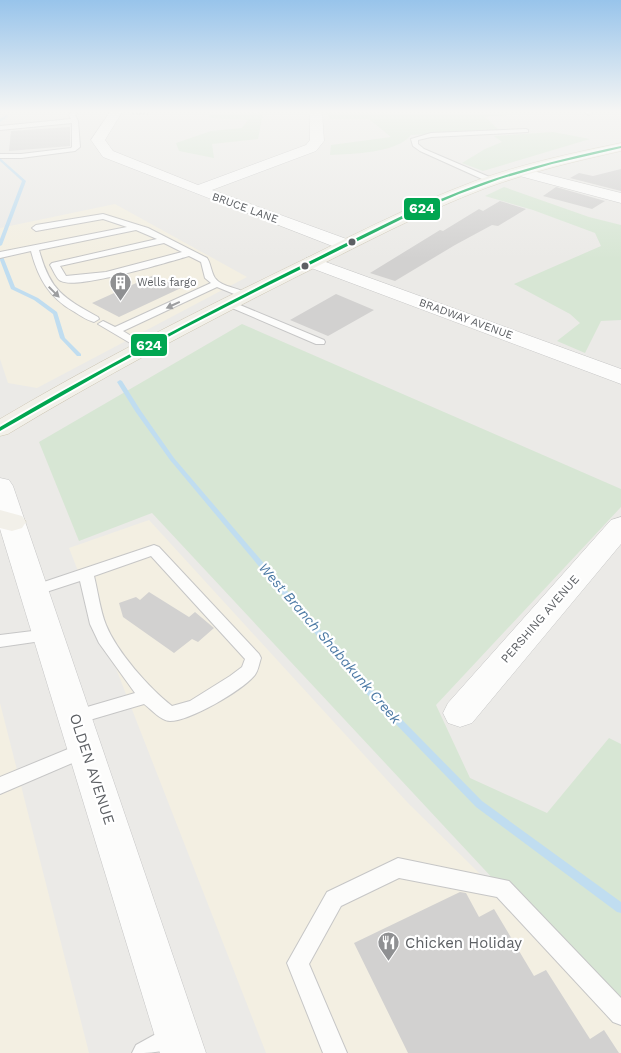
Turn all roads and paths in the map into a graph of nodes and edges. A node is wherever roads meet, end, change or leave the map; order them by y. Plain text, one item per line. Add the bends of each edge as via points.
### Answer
1 (123, 161) edge
2 (276, 161) edge
3 (447, 161) edge
4 (564, 161) edge
5 (521, 172) junction
6 (491, 181) junction
7 (198, 190) junction
8 (621, 198) edge
9 (137, 227) junction
10 (36, 228) dead end
11 (165, 240) junction
12 (346, 245) junction
13 (34, 248) junction
14 (190, 253) junction
15 (0, 255) edge
16 (312, 262) junction
17 (217, 284) junction
18 (236, 299) junction
19 (115, 332) junction
20 (320, 342) dead end
21 (142, 347) junction
22 (621, 377) edge
23 (0, 429) edge
24 (0, 486) edge
25 (6, 521) edge
26 (621, 526) edge
27 (86, 574) junction
28 (34, 592) junction
29 (49, 636) junction
30 (0, 641) edge
31 (147, 696) junction
32 (460, 713) dead end
33 (81, 734) junction
34 (0, 786) edge
35 (621, 1014) edge
36 (180, 1043) edge
37 (144, 1053) edge
38 (335, 1053) edge

1 - 7 street, BRUCE LANE
2 - 7 street
3 - 6 lane
4 - 5 main road
5 - 6 main road
5 - 8 street
6 - 12 main road via 421,209
7 - 12 street, BRUCE LANE
9 - 10 lane via 103,216
9 - 11 lane
9 - 13 lane
11 - 14 lane
11 - 14 lane via 55,265 63,279 78,279
12 - 16 main road
13 - 15 lane
13 -> 19 lane via 40,272 56,295
14 - 17 lane via 204,260 210,278
16 - 18 main road
16 - 22 street, BRADWAY AVENUE
17 - 18 lane
17 -> 19 lane
18 - 20 lane
18 - 21 main road
19 - 21 lane
21 - 23 main road
24 - 25 street, OLDEN AVENUE
25 - 28 street, OLDEN AVENUE
26 - 32 street, PERSHING AVENUE
27 - 28 lane
27 - 31 lane via 98,624 107,642
27 - 31 lane via 154,550 253,658 249,671 195,707 169,714
28 - 29 street, OLDEN AVENUE
29 - 30 lane
29 - 33 street, OLDEN AVENUE
31 - 33 lane
33 - 34 lane
33 - 36 street, OLDEN AVENUE
35 - 38 lane via 502,888 398,868 334,899 298,963
36 - 37 lane

